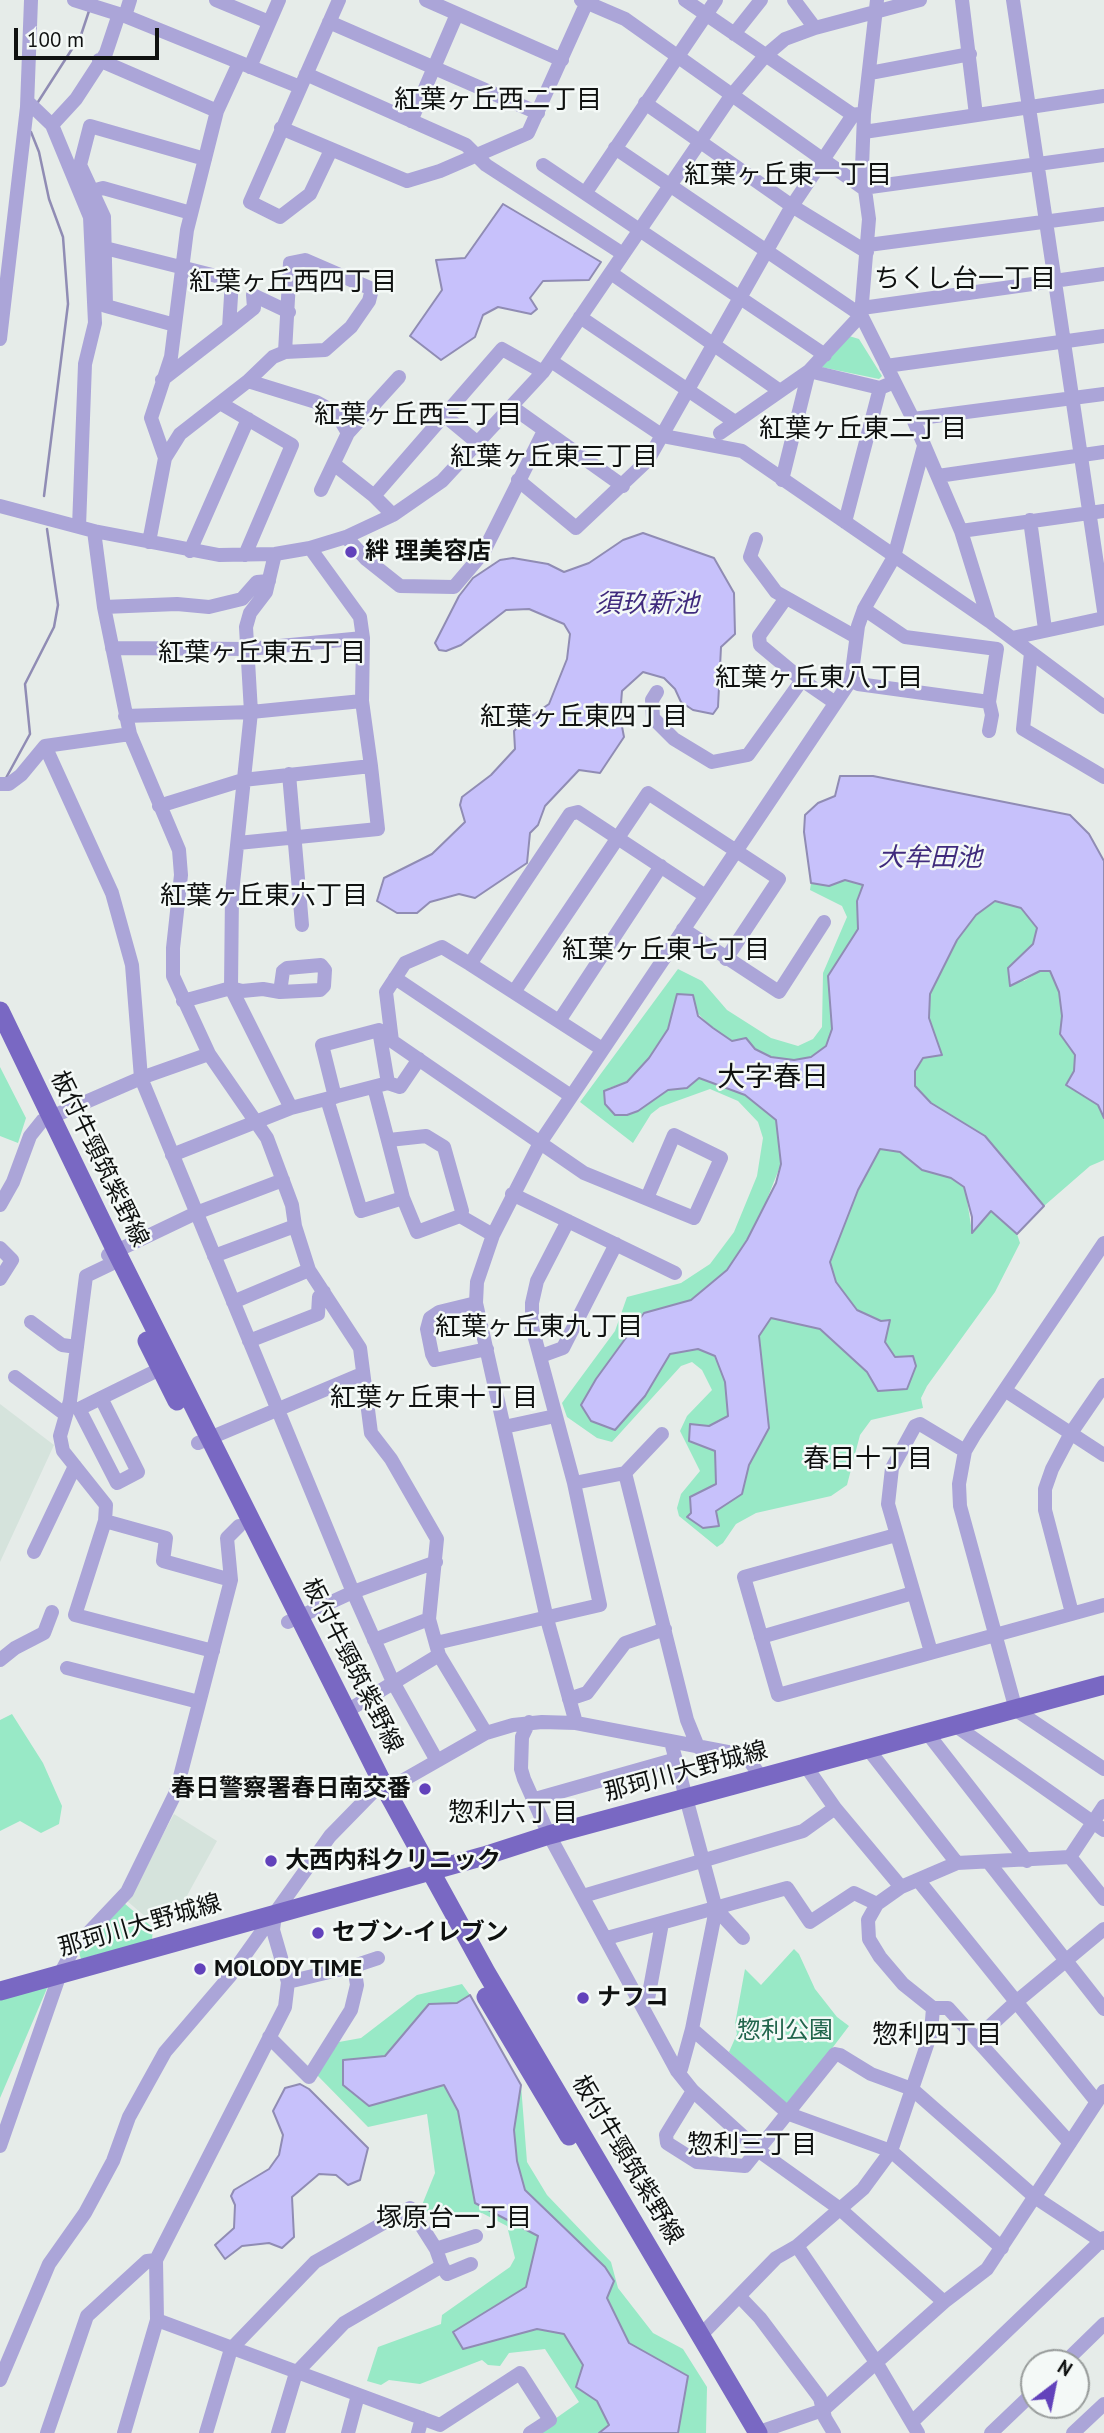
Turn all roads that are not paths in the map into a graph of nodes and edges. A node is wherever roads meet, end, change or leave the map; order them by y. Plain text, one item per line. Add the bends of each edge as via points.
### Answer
1 (31, 0) edge
2 (130, 0) edge
3 (216, 0) edge
4 (279, 0) edge
5 (339, 0) edge
6 (426, 0) edge
7 (685, 0) edge
8 (716, 0) edge
9 (761, 0) edge
10 (794, 0) edge
11 (920, 0) edge
12 (962, 0) edge
13 (1013, 0) edge
14 (75, 1) edge
15 (584, 1) edge
16 (877, 5) edge
17 (457, 14) junction
18 (122, 15) junction
19 (706, 15) junction
20 (269, 22) junction
21 (329, 22) junction
22 (815, 28) junction
23 (734, 34) junction
24 (970, 54) junction
25 (765, 56) junction
26 (676, 57) junction
27 (99, 60) junction
28 (562, 60) junction
29 (245, 65) junction
30 (433, 67) junction
31 (870, 73) junction
32 (303, 81) junction
33 (731, 96) junction
34 (1104, 96) edge
35 (645, 103) junction
36 (33, 106) junction
37 (1029, 108) junction
38 (217, 111) junction
39 (538, 113) junction
40 (858, 115) junction
41 (976, 115) junction
42 (411, 121) junction
43 (52, 125) junction
44 (281, 128) junction
45 (863, 132) junction
46 (701, 140) junction
47 (615, 148) junction
48 (331, 150) junction
49 (474, 155) junction
50 (1104, 155) edge
51 (205, 159) junction
52 (824, 162) junction
53 (543, 165) dead end
54 (1036, 165) junction
55 (670, 183) junction
56 (863, 188) junction
57 (92, 191) junction
58 (586, 192) junction
59 (792, 206) junction
60 (191, 213) junction
61 (1104, 214) edge
62 (1046, 222) junction
63 (641, 229) junction
64 (105, 248) junction
65 (868, 248) junction
66 (766, 252) junction
67 (623, 254) junction
68 (182, 268) junction
69 (4, 269) edge
70 (611, 273) junction
71 (1104, 274) edge
72 (1054, 282) junction
73 (740, 298) junction
74 (862, 311) junction
75 (289, 312) junction
76 (580, 317) junction
77 (175, 325) junction
78 (229, 328) junction
79 (1104, 336) edge
80 (0, 339) edge
81 (1064, 342) junction
82 (715, 344) junction
83 (285, 352) junction
84 (825, 355) junction
85 (547, 366) junction
86 (886, 366) junction
87 (809, 370) junction
88 (398, 377) dead end
89 (162, 380) junction
90 (248, 381) junction
91 (894, 382) junction
92 (880, 388) junction
93 (780, 391) junction
94 (689, 392) junction
95 (1104, 394) edge
96 (1072, 398) junction
97 (220, 403) junction
98 (512, 407) junction
99 (444, 415) junction
100 (248, 419) junction
101 (913, 419) junction
102 (735, 422) junction
103 (544, 431) junction
104 (348, 433) junction
105 (720, 433) dead end
106 (663, 436) junction
107 (480, 444) junction
108 (924, 446) junction
109 (1104, 452) edge
110 (1080, 455) junction
111 (165, 458) junction
112 (335, 465) junction
113 (938, 476) junction
114 (518, 480) junction
115 (782, 480) junction
116 (623, 486) junction
117 (321, 490) dead end
118 (374, 496) junction
119 (0, 506) edge
120 (1097, 512) edge
121 (393, 516) junction
122 (1030, 520) junction
123 (845, 522) junction
124 (79, 527) junction
125 (94, 531) junction
126 (961, 531) junction
127 (346, 537) junction
128 (756, 539) dead end
129 (149, 542) junction
130 (310, 548) junction
131 (190, 551) junction
132 (275, 554) junction
133 (245, 555) junction
134 (894, 557) junction
135 (269, 581) junction
136 (786, 598) junction
137 (104, 607) junction
138 (864, 609) junction
139 (1104, 611) edge
140 (1104, 618) edge
141 (989, 621) junction
142 (1045, 629) junction
143 (363, 638) junction
144 (856, 638) junction
145 (1012, 638) junction
146 (112, 649) junction
147 (249, 649) junction
148 (1031, 653) junction
149 (802, 680) junction
150 (851, 680) junction
151 (657, 692) dead end
152 (362, 701) junction
153 (834, 702) junction
154 (989, 702) junction
155 (1104, 707) edge
156 (251, 712) junction
157 (125, 716) junction
158 (989, 732) dead end
159 (130, 734) junction
160 (45, 746) junction
161 (371, 766) junction
162 (289, 774) junction
163 (1104, 777) edge
164 (243, 780) junction
165 (4, 784) edge
166 (159, 806) junction
167 (294, 838) junction
168 (617, 838) junction
169 (238, 843) junction
170 (736, 849) junction
171 (661, 866) junction
172 (704, 895) junction
173 (824, 922) dead end
174 (302, 925) dead end
175 (682, 929) junction
176 (726, 959) junction
177 (470, 964) junction
178 (395, 978) junction
179 (231, 988) junction
180 (280, 992) dead end
181 (514, 992) junction
182 (183, 1001) junction
183 (0, 1011) edge
184 (559, 1021) junction
185 (0, 1041) edge
186 (602, 1049) junction
187 (209, 1054) junction
188 (419, 1059) junction
189 (141, 1078) junction
190 (381, 1085) junction
191 (571, 1096) junction
192 (331, 1098) junction
193 (291, 1108) junction
194 (48, 1120) junction
195 (256, 1121) junction
196 (389, 1139) junction
197 (540, 1143) junction
198 (172, 1155) junction
199 (284, 1180) junction
200 (512, 1194) junction
201 (403, 1198) junction
202 (647, 1198) junction
203 (0, 1205) edge
204 (196, 1213) junction
205 (460, 1216) junction
206 (568, 1221) junction
207 (295, 1226) junction
208 (493, 1235) junction
209 (616, 1244) junction
210 (0, 1248) edge
211 (1102, 1251) edge
212 (214, 1256) junction
213 (111, 1257) junction
214 (309, 1270) junction
215 (675, 1273) dead end
216 (0, 1279) edge
217 (324, 1292) junction
218 (233, 1302) junction
219 (476, 1303) junction
220 (41, 1326) dead end
221 (249, 1341) junction
222 (77, 1347) junction
223 (486, 1349) junction
224 (541, 1356) junction
225 (160, 1369) junction
226 (362, 1374) junction
227 (15, 1378) dead end
228 (1104, 1385) edge
229 (1006, 1391) junction
230 (101, 1398) junction
231 (277, 1409) junction
232 (66, 1415) junction
233 (555, 1416) junction
234 (504, 1427) junction
235 (1071, 1433) junction
236 (662, 1434) dead end
237 (204, 1440) junction
238 (965, 1451) junction
239 (1104, 1455) edge
240 (75, 1466) junction
241 (625, 1473) junction
242 (574, 1483) junction
243 (105, 1521) junction
244 (239, 1526) junction
245 (896, 1535) junction
246 (35, 1553) dead end
247 (436, 1562) junction
248 (231, 1580) junction
249 (353, 1592) junction
250 (913, 1593) junction
251 (1104, 1605) edge
252 (52, 1612) dead end
253 (1072, 1613) junction
254 (294, 1619) junction
255 (429, 1619) junction
256 (547, 1619) junction
257 (665, 1629) junction
258 (996, 1636) junction
259 (761, 1637) junction
260 (374, 1640) junction
261 (437, 1649) junction
262 (213, 1651) junction
263 (931, 1652) junction
264 (0, 1660) edge
265 (67, 1668) dead end
266 (393, 1682) junction
267 (1100, 1691) edge
268 (569, 1699) junction
269 (199, 1702) junction
270 (1016, 1710) junction
271 (347, 1711) junction
272 (529, 1722) junction
273 (576, 1723) junction
274 (956, 1726) junction
275 (485, 1733) junction
276 (928, 1734) junction
277 (671, 1742) junction
278 (698, 1747) junction
279 (869, 1749) junction
280 (436, 1759) junction
281 (673, 1760) junction
282 (805, 1765) junction
283 (1104, 1769) edge
284 (761, 1777) junction
285 (380, 1791) junction
286 (535, 1799) junction
287 (686, 1800) junction
288 (1104, 1806) edge
289 (835, 1808) junction
290 (1099, 1827) edge
291 (549, 1835) junction
292 (1070, 1857) junction
293 (702, 1859) junction
294 (1027, 1861) junction
295 (957, 1863) junction
296 (990, 1864) junction
297 (424, 1872) junction
298 (918, 1880) junction
299 (901, 1887) junction
300 (583, 1896) junction
301 (1104, 1899) edge
302 (877, 1904) junction
303 (716, 1909) junction
304 (275, 1913) junction
305 (662, 1923) junction
306 (1104, 1930) edge
307 (607, 1938) junction
308 (743, 1938) dead end
309 (378, 1958) dead end
310 (1066, 1962) junction
311 (354, 1966) junction
312 (60, 1974) junction
313 (288, 1982) junction
314 (0, 1991) edge
315 (1016, 2002) junction
316 (642, 2003) junction
317 (933, 2008) junction
318 (1104, 2009) edge
319 (692, 2029) junction
320 (269, 2037) junction
321 (976, 2039) junction
322 (677, 2071) junction
323 (912, 2089) junction
324 (693, 2091) junction
325 (1100, 2097) edge
326 (789, 2114) junction
327 (1070, 2143) junction
328 (0, 2146) edge
329 (760, 2151) junction
330 (891, 2151) junction
331 (1036, 2198) junction
332 (839, 2209) junction
333 (476, 2236) dead end
334 (1103, 2241) edge
335 (797, 2246) junction
336 (1002, 2248) junction
337 (436, 2249) junction
338 (156, 2260) junction
339 (471, 2264) dead end
340 (442, 2266) junction
341 (739, 2296) junction
342 (944, 2302) junction
343 (157, 2320) junction
344 (1104, 2324) edge
345 (701, 2335) junction
346 (0, 2344) edge
347 (231, 2349) junction
348 (1078, 2349) edge
349 (15, 2350) junction
350 (876, 2362) junction
351 (296, 2372) junction
352 (0, 2380) edge
353 (358, 2395) junction
354 (1104, 2404) edge
355 (1020, 2405) edge
356 (823, 2410) junction
357 (420, 2426) edge
358 (915, 2427) edge
359 (47, 2433) edge
360 (124, 2433) edge
361 (206, 2433) edge
362 (278, 2433) edge
363 (348, 2433) edge
364 (530, 2433) edge
365 (744, 2433) edge
366 (757, 2433) edge
367 (834, 2433) edge
368 (991, 2433) edge
369 (1073, 2433) edge

1 - 36 street
2 - 18 street
3 - 20 street
4 - 20 street
5 - 21 street
6 - 17 street
7 - 19 street
8 - 19 street
9 - 23 street
10 - 22 street
11 - 16 street
12 - 24 street
13 - 37 street
14 - 18 street
15 - 26 street via 625,19
15 - 28 street
16 - 22 street
16 - 31 street
17 - 28 street
17 - 30 street
18 - 27 street
18 - 29 street
19 - 23 street
19 - 26 street
20 - 29 street
21 - 30 street
21 - 32 street
22 - 25 street via 785,39
23 - 25 street
24 - 31 street
24 - 41 street
25 - 33 street
25 - 40 street
26 - 33 street
26 - 35 street
27 - 38 street
27 - 43 street via 76,99
28 - 39 street
29 - 32 street
29 - 38 street
30 - 39 street
30 - 42 street
31 - 40 street
32 - 42 street
32 - 44 street
33 - 46 street
33 - 52 street
34 - 37 street
35 - 46 street
35 - 47 street
36 - 43 street
36 - 69 street
37 - 41 street
37 - 54 street
38 - 51 street
39 - 49 street via 528,133
40 - 45 street
40 - 52 street
41 - 45 street
42 - 49 street via 466,145
43 - 124 street via 90,217 94,323 85,363
44 - 48 street
44 - 48 street via 250,202 280,217 310,194
45 - 56 street
46 - 55 street
46 - 59 street
47 - 55 street
47 - 58 street
48 - 49 street via 407,181
49 - 67 street
50 - 54 street
51 - 57 street via 90,126 80,166
51 - 60 street
52 - 56 street
52 - 59 street
53 - 58 street
54 - 56 street
54 - 62 street
55 - 63 street
55 - 66 street
56 - 65 street
57 - 60 street via 103,188
57 - 64 street via 104,217
58 - 63 street
59 - 65 street
59 - 66 street
60 - 68 street
61 - 62 street
62 - 65 street
62 - 72 street
63 - 67 street
63 - 73 street
64 - 68 street
64 - 77 street via 106,306
65 - 74 street
66 - 73 street
66 - 74 street
67 - 70 street
68 - 77 street
68 - 78 street via 232,280
69 - 80 street
70 - 76 street
70 - 82 street
71 - 72 street
72 - 74 street
72 - 81 street
73 - 82 street
73 - 84 street
74 - 84 street
74 - 86 street
75 - 78 street via 253,295 254,308
75 - 83 street
75 - 83 street via 290,263 305,260 372,289 351,327 325,350
76 - 85 street
76 - 94 street
77 - 89 street
78 - 89 street
79 - 81 street
81 - 86 street
81 - 96 street
82 - 93 street
82 - 94 street
83 - 90 street
84 - 87 street
85 - 98 street
85 - 99 street via 502,349
85 - 106 street
86 - 91 street
87 - 92 street
87 - 93 street
87 - 115 street
88 - 104 street
89 - 111 street via 151,418
90 - 97 street
90 - 104 street via 316,402 336,413
91 - 92 street
91 - 101 street
92 - 123 street
93 - 102 street
94 - 102 street
94 - 106 street
95 - 96 street
96 - 101 street
96 - 110 street
97 - 100 street
97 - 111 street via 180,434
98 - 103 street
98 - 107 street
99 - 107 street
99 - 118 street
100 - 131 street
100 - 133 street via 292,445
101 - 108 street
102 - 105 street
103 - 114 street
103 - 116 street
104 - 112 street
106 - 115 street via 741,451
106 - 116 street
107 - 121 street via 442,481
108 - 113 street
108 - 134 street
109 - 110 street
110 - 113 street
110 - 120 street
111 - 129 street
112 - 117 street
112 - 118 street
113 - 126 street
114 - 116 street via 576,528
114 - 127 street via 483,553 454,587 400,586
115 - 123 street
118 - 121 street
119 - 124 street
120 - 122 street
120 - 139 street
121 - 127 street
122 - 126 street
122 - 142 street
123 - 134 street
124 - 125 street
125 - 129 street
125 - 137 street
126 - 141 street
127 - 130 street
128 - 136 street via 750,557 776,592
129 - 131 street
130 - 132 street
130 - 143 street via 360,617
131 - 133 street
132 - 133 street
132 - 135 street
134 - 138 street
134 - 141 street
135 - 137 street via 257,582 242,599 209,607
135 - 147 street via 266,593 250,613
136 - 144 street
136 - 149 street via 759,636 760,645
137 - 146 street
138 - 144 street
138 - 154 street via 905,637 997,649
140 - 142 street
141 - 145 street
142 - 145 street
143 - 147 street
143 - 152 street
144 - 150 street
145 - 148 street
146 - 147 street
146 - 157 street
147 - 156 street
148 - 155 street
148 - 163 street via 1023,729
149 - 151 street via 748,755 712,762 674,739 653,718 652,700
149 - 153 street
150 - 153 street
150 - 154 street
152 - 156 street
152 - 161 street
153 - 170 street
154 - 158 street
156 - 157 street
156 - 164 street
157 - 159 street
159 - 160 street
159 - 166 street
160 - 165 street via 21,775
160 - 189 street via 112,893 132,965
161 - 162 street
161 - 167 street via 378,829
162 - 164 street
162 - 167 street
164 - 166 street
164 - 169 street
166 - 182 street via 178,850 181,874 173,976
167 - 169 street
167 - 174 street
168 - 170 street via 648,793
168 - 171 street
168 - 177 street via 578,812 570,814
168 - 181 street
169 - 179 street via 232,893
170 - 172 street
170 - 176 street via 779,879
171 - 172 street
171 - 184 street
172 - 175 street
173 - 176 street via 779,992
175 - 176 street
175 - 186 street
177 - 178 street via 442,947 405,962
177 - 181 street
178 - 188 street via 386,992 392,1041
178 - 191 street
179 - 180 street
179 - 182 street
179 - 193 street
181 - 184 street
182 - 187 street
183 - 194 main road, 板付牛頸筑紫野線
184 - 186 street
185 - 194 main road, 板付牛頸筑紫野線
186 - 191 street
187 - 189 street
187 - 195 street
188 - 190 street via 400,1087
188 - 197 street
189 - 194 street
189 - 198 street
190 - 192 street
190 - 192 street via 379,1030 322,1045
190 - 196 street
191 - 197 street
192 - 193 street
192 - 201 street via 361,1210
193 - 195 street
194 - 203 street via 30,1136
194 - 213 main road, 板付牛頸筑紫野線
195 - 198 street
195 - 199 street
196 - 201 street
196 - 205 street via 426,1136 444,1147
197 - 200 street
197 - 202 street via 584,1173
198 - 204 street
199 - 204 street
199 - 207 street
200 - 206 street
200 - 208 street
201 - 205 street via 417,1232
202 - 202 street via 694,1218 721,1158 674,1135
204 - 212 street
204 - 213 street
205 - 208 street
206 - 209 street
206 - 224 street via 543,1267 532,1303 532,1327
207 - 212 street
207 - 214 street
208 - 219 street via 477,1282
209 - 215 street
209 - 224 street via 563,1348
210 - 216 street via 12,1260
211 - 229 street
212 - 218 street
213 - 222 street via 86,1276
213 - 225 main road, 板付牛頸筑紫野線
213 - 237 main road, 板付牛頸筑紫野線
214 - 217 street
214 - 218 street
217 - 221 street via 319,1297 318,1314
217 - 226 street via 360,1348
218 - 221 street
219 - 223 street
219 - 223 street via 430,1318 427,1329 432,1354 435,1360
220 - 222 street via 62,1345
221 - 231 street
222 - 232 street
223 - 234 street
224 - 233 street
225 - 230 street
225 - 237 main road, 板付牛頸筑紫野線
226 - 231 street
226 - 247 street via 371,1433 437,1539
227 - 232 street
228 - 235 street
229 - 235 street
229 - 238 street
230 - 230 street via 79,1409 117,1483 138,1472
231 - 237 street
231 - 249 street
232 - 240 street via 60,1436 63,1451
233 - 234 street
233 - 242 street
234 - 256 street
235 - 239 street
235 - 253 street via 1045,1489 1045,1510
236 - 241 street
237 - 244 main road, 板付牛頸筑紫野線
237 - 254 main road, 板付牛頸筑紫野線
238 - 245 street via 930,1427 915,1426 892,1468 888,1504
238 - 258 street via 960,1506
240 - 243 street via 106,1505
240 - 246 street
241 - 242 street
241 - 257 street
242 - 256 street via 600,1605
243 - 248 street via 166,1538 163,1561
243 - 262 street via 75,1615
244 - 248 street via 227,1538
244 - 254 main road, 板付牛頸筑紫野線
245 - 250 street
245 - 259 street via 744,1577
247 - 249 street
247 - 255 street
248 - 262 street
249 - 254 street
249 - 260 street
250 - 259 street
250 - 263 street
251 - 253 street
252 - 264 street via 44,1633
253 - 258 street
254 - 271 main road, 板付牛頸筑紫野線
254 - 285 main road, 板付牛頸筑紫野線
255 - 260 street
255 - 261 street
256 - 261 street
256 - 268 street
257 - 268 street via 625,1643 587,1693
257 - 278 street
258 - 263 street
258 - 270 street
259 - 263 street via 778,1695
260 - 266 street
261 - 266 street
261 - 275 street
262 - 269 street
265 - 269 street
266 - 271 street
266 - 280 street
267 - 270 main road, 那珂川大野城線
268 - 273 street
269 - 312 street via 180,1782 127,1892 74,1948
270 - 274 main road, 那珂川大野城線
270 - 283 street
271 - 285 main road, 板付牛頸筑紫野線
272 - 273 street
272 - 275 street
272 - 286 street via 522,1737 521,1769
273 - 277 street
274 - 276 main road, 那珂川大野城線
274 - 290 street
275 - 280 street
276 - 279 main road, 那珂川大野城線
276 - 294 street
277 - 278 street
277 - 281 street
278 - 284 street via 746,1756
279 - 282 main road, 那珂川大野城線
279 - 295 street
280 - 285 street
281 - 286 street
281 - 287 street
282 - 284 main road, 那珂川大野城線
282 - 289 street
284 - 287 main road, 那珂川大野城線
285 - 297 main road, 板付牛頸筑紫野線
285 - 304 street via 330,1836
286 - 291 street
287 - 291 main road, 那珂川大野城線
287 - 293 street
288 - 290 street
289 - 293 street via 803,1831
289 - 299 street
290 - 292 street
291 - 297 main road, 那珂川大野城線
291 - 300 street
292 - 294 street
292 - 301 street
293 - 300 street
293 - 303 street
294 - 296 street
295 - 296 street
295 - 298 street
296 - 310 street
297 - 304 main road, 那珂川大野城線
297 - 345 main road, 板付牛頸筑紫野線
297 - 365 main road, 板付牛頸筑紫野線 via 477,1982
298 - 299 street
298 - 315 street
299 - 302 street
300 - 307 street
302 - 303 street via 854,1893 810,1922 787,1888
302 - 317 street via 867,1920 869,1939 903,1984
303 - 305 street
303 - 308 street
303 - 319 street
304 - 312 main road, 那珂川大野城線
304 - 313 street via 273,1930
304 - 349 street via 230,1976 165,2052 85,2213 49,2264
305 - 307 street
305 - 316 street via 648,1999
306 - 310 street
307 - 316 street
309 - 311 street
310 - 315 street
310 - 318 street
311 - 313 street
311 - 320 street via 357,1985 351,2010 309,2077
312 - 314 main road, 那珂川大野城線
312 - 328 street
313 - 320 street via 285,2007
315 - 321 street
315 - 325 street
316 - 322 street
317 - 321 street via 948,2008
317 - 323 street via 931,2033
319 - 322 street
319 - 326 street
320 - 338 street
321 - 327 street
322 - 324 street
323 - 326 street via 835,2054
323 - 330 street
323 - 331 street
324 - 329 street
324 - 329 street via 666,2135 667,2143 697,2161 745,2166
325 - 327 street
326 - 329 street
326 - 330 street
327 - 331 street
329 - 332 street
330 - 332 street via 878,2171
330 - 336 street
331 - 334 street
331 - 336 street
332 - 335 street
332 - 342 street
333 - 337 street
334 - 358 street
335 - 341 street via 776,2258
335 - 350 street
336 - 342 street via 988,2269
337 - 340 street
337 - 347 street via 410,2208 315,2263
338 - 343 street
338 - 359 street via 147,2261 87,2316
339 - 340 street via 447,2274
340 - 351 street via 344,2323
341 - 345 street
341 - 356 street via 820,2398
342 - 350 street
343 - 347 street
343 - 360 street
344 - 348 street
345 - 366 main road, 板付牛頸筑紫野線
346 - 349 street
347 - 351 street
347 - 361 street
349 - 352 street
350 - 356 street
350 - 358 street
351 - 353 street
351 - 362 street
353 - 357 street
353 - 363 street
354 - 369 street
355 - 368 street
356 - 366 street
356 - 367 street
357 - 364 street via 440,2425 520,2373 550,2420

